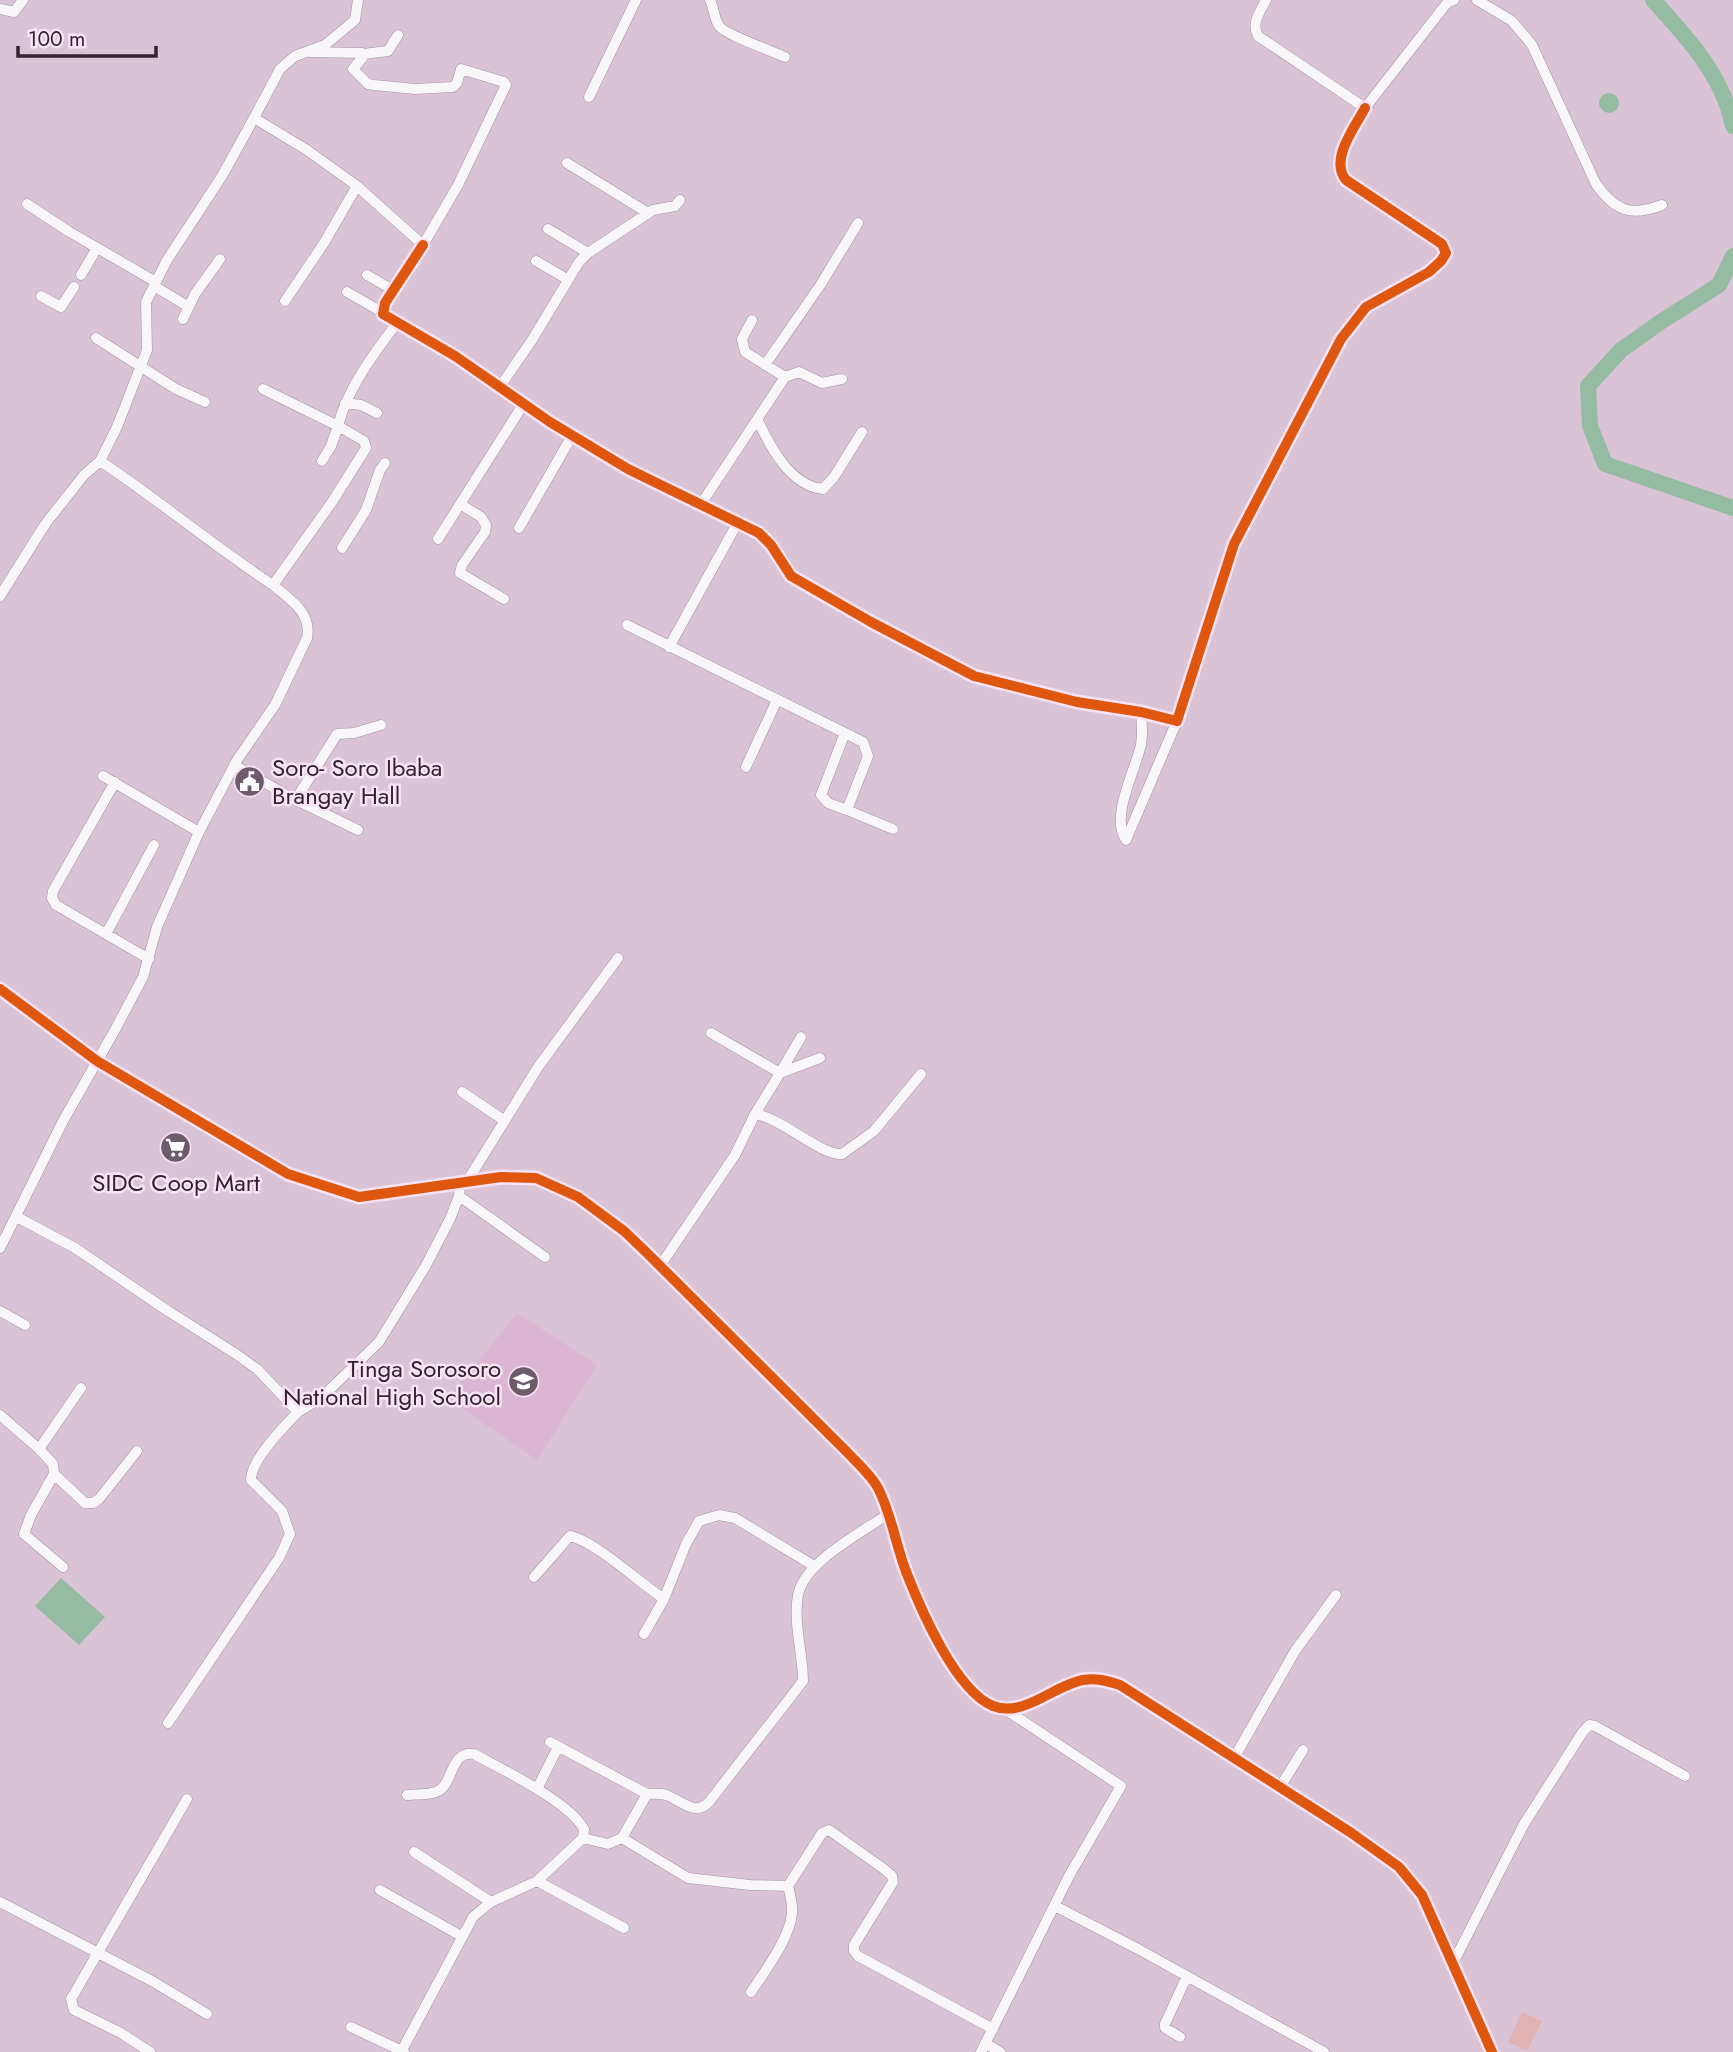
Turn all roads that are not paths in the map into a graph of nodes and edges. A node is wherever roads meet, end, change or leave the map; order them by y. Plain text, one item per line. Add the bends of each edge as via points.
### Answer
1 (23, 0) edge
2 (358, 0) edge
3 (636, 0) edge
4 (710, 0) edge
5 (1266, 0) edge
6 (1454, 0) edge
7 (1477, 0) edge
8 (0, 9) edge
9 (398, 34) dead end
10 (310, 52) junction
11 (363, 54) junction
12 (785, 57) dead end
13 (589, 97) dead end
14 (1365, 108) junction
15 (254, 118) junction
16 (567, 163) dead end
17 (358, 186) junction
18 (680, 200) dead end
19 (27, 204) dead end
20 (1662, 205) dead end
21 (648, 213) junction
22 (858, 223) dead end
23 (548, 229) dead end
24 (423, 245) junction
25 (97, 248) junction
26 (588, 253) junction
27 (220, 259) dead end
28 (536, 261) dead end
29 (81, 275) dead end
30 (368, 275) dead end
31 (567, 279) junction
32 (155, 284) junction
33 (74, 287) dead end
34 (393, 290) junction
35 (347, 292) dead end
36 (41, 296) dead end
37 (285, 301) dead end
38 (189, 307) junction
39 (382, 312) junction
40 (183, 319) dead end
41 (752, 320) dead end
42 (397, 323) junction
43 (96, 338) dead end
44 (765, 365) junction
45 (141, 367) junction
46 (785, 377) junction
47 (842, 379) dead end
48 (499, 388) junction
49 (263, 389) dead end
50 (205, 402) dead end
51 (345, 403) junction
52 (523, 403) junction
53 (377, 412) dead end
54 (758, 421) junction
55 (338, 426) junction
56 (862, 432) dead end
57 (572, 436) junction
58 (100, 461) junction
59 (322, 461) dead end
60 (385, 463) dead end
61 (460, 504) junction
62 (701, 504) junction
63 (738, 522) junction
64 (519, 528) dead end
65 (438, 539) dead end
66 (342, 548) dead end
67 (273, 585) junction
68 (0, 596) edge
69 (504, 599) dead end
70 (627, 625) dead end
71 (669, 647) junction
72 (777, 700) junction
73 (1141, 712) junction
74 (1177, 721) junction
75 (381, 725) dead end
76 (845, 733) junction
77 (234, 765) junction
78 (746, 767) dead end
79 (103, 776) dead end
80 (115, 782) junction
81 (292, 798) junction
82 (847, 810) junction
83 (892, 829) dead end
84 (358, 830) dead end
85 (199, 832) junction
86 (154, 845) dead end
87 (106, 934) junction
88 (618, 958) dead end
89 (149, 959) junction
90 (0, 989) edge
91 (711, 1033) dead end
92 (801, 1037) dead end
93 (820, 1058) dead end
94 (97, 1061) junction
95 (780, 1073) junction
96 (921, 1074) dead end
97 (462, 1092) dead end
98 (755, 1114) junction
99 (505, 1121) junction
100 (464, 1182) junction
101 (459, 1196) junction
102 (17, 1217) junction
103 (0, 1248) edge
104 (545, 1257) dead end
105 (660, 1266) junction
106 (0, 1311) edge
107 (25, 1325) dead end
108 (80, 1388) dead end
109 (298, 1412) junction
110 (0, 1415) edge
111 (39, 1448) junction
112 (137, 1451) dead end
113 (54, 1474) junction
114 (888, 1514) junction
115 (814, 1566) junction
116 (63, 1567) dead end
117 (534, 1577) dead end
118 (1336, 1595) dead end
119 (664, 1599) junction
120 (644, 1634) dead end
121 (1002, 1708) junction
122 (168, 1723) dead end
123 (1303, 1751) dead end
124 (1234, 1758) junction
125 (1685, 1776) dead end
126 (1280, 1787) junction
127 (537, 1789) junction
128 (648, 1794) junction
129 (407, 1795) dead end
130 (187, 1799) dead end
131 (583, 1838) junction
132 (622, 1838) junction
133 (414, 1852) dead end
134 (537, 1881) junction
135 (788, 1886) junction
136 (380, 1890) dead end
137 (0, 1902) edge
138 (491, 1902) junction
139 (1055, 1906) junction
140 (624, 1928) dead end
141 (461, 1936) junction
142 (96, 1954) junction
143 (1452, 1963) junction
144 (1187, 1976) junction
145 (751, 1992) dead end
146 (207, 2014) dead end
147 (351, 2027) dead end
148 (993, 2029) junction
149 (1180, 2037) dead end
150 (983, 2048) edge
151 (402, 2051) edge
152 (150, 2052) edge
153 (1000, 2052) edge
154 (1324, 2052) edge
155 (1492, 2052) edge

1 - 8 street via 14,12
2 - 10 street via 355,20
3 - 13 street
4 - 12 street via 725,33
5 - 14 street via 1255,22 1258,36
6 - 14 street
7 - 20 street via 1512,21 1532,45 1605,197 1635,212
9 - 11 street via 388,51
10 - 11 street
10 - 15 street via 295,56 281,69
11 - 24 street via 353,69 368,84 453,87 461,69 506,85
14 - 74 street via 1342,152 1341,174 1442,244 1446,253 1429,272 1366,307 1341,339 1234,544
15 - 17 street
15 - 32 street
16 - 21 street
17 - 24 street
17 - 37 street
18 - 21 street via 675,206
19 - 25 street
21 - 26 street
22 - 44 street
23 - 26 street
24 - 34 street
25 - 29 street
25 - 32 street
26 - 31 street
27 - 38 street
28 - 31 street
30 - 34 street
31 - 48 street
32 - 38 street
32 - 45 street via 146,302 148,341
33 - 36 street via 61,307
34 - 39 street
35 - 39 street
38 - 40 street
39 - 42 street
41 - 44 street via 742,346
42 - 48 street
42 - 51 street
43 - 45 street
44 - 46 street
45 - 50 street
45 - 58 street
46 - 47 street via 799,372 822,383
46 - 54 street
48 - 52 street
49 - 55 street
51 - 53 street
51 - 55 street
52 - 57 street
52 - 61 street
54 - 56 street via 771,450 817,489 827,486
54 - 62 street
55 - 59 street
55 - 67 street via 364,441 366,448
57 - 62 street
57 - 64 street
58 - 67 street
58 - 68 street via 54,513
60 - 66 street via 366,510
61 - 65 street
61 - 69 street via 486,525 460,573
62 - 63 street
63 - 71 street
63 - 73 street via 771,545 791,576 974,676 1077,702
67 - 77 street via 300,608 309,630 275,705
70 - 71 street
71 - 72 street
72 - 76 street
72 - 78 street
73 - 74 street
73 - 74 street via 1140,746 1121,816 1126,840
75 - 81 street via 337,734 298,796
76 - 82 street via 863,742 868,756
76 - 82 street via 821,795
77 - 81 street
77 - 85 street
79 - 80 street
80 - 85 street
80 - 87 street via 52,898 56,905
81 - 84 street
82 - 83 street
85 - 89 street via 157,927
86 - 87 street
87 - 89 street
88 - 99 street via 538,1067
89 - 94 street
90 - 94 street
91 - 95 street
92 - 95 street
93 - 95 street
94 - 100 street via 288,1174 359,1196
94 - 102 street via 58,1129
95 - 98 street
96 - 98 street via 874,1131 842,1154
97 - 99 street
98 - 105 street via 735,1155
99 - 100 street
100 - 101 street
100 - 105 street via 536,1178 578,1197 624,1231
101 - 104 street
101 - 109 street via 425,1267 379,1342 321,1398
102 - 103 street
102 - 109 street via 75,1248 236,1354
105 - 114 street via 847,1452 877,1487
106 - 107 street
108 - 111 street
109 - 122 street via 251,1473 251,1480 282,1511 290,1534 279,1558
110 - 111 street
111 - 113 street via 53,1464
112 - 113 street via 93,1503 85,1503
113 - 116 street via 23,1534
114 - 115 street
114 - 121 street via 907,1574 946,1657 979,1697
115 - 119 street via 735,1518 709,1517 699,1521 686,1544
115 - 128 street via 798,1595 800,1687 703,1807 694,1809 667,1795
117 - 119 street via 570,1536 576,1537
118 - 124 street via 1295,1651
119 - 120 street
121 - 124 street via 1019,1707 1082,1680 1104,1679
121 - 139 street via 1121,1786
123 - 126 street
124 - 126 street
125 - 143 street via 1589,1725 1524,1825
126 - 143 street via 1399,1867 1422,1895
127 - 128 street via 554,1744
127 - 129 street via 467,1753 459,1757 437,1792
127 - 131 street via 580,1824
128 - 132 street
130 - 142 street
131 - 132 street via 608,1844
131 - 134 street
132 - 135 street via 688,1878
133 - 138 street
134 - 138 street
134 - 140 street
135 - 145 street via 792,1917
135 - 148 street via 822,1833 835,1832 892,1876 893,1882 854,1945 858,1956
136 - 141 street
137 - 142 street
138 - 141 street via 473,1917
139 - 144 street
139 - 148 street
141 - 151 street
142 - 146 street
142 - 152 street via 71,2006
143 - 155 street
144 - 149 street via 1165,2024
144 - 154 street
147 - 151 street
148 - 150 street
150 - 153 street

